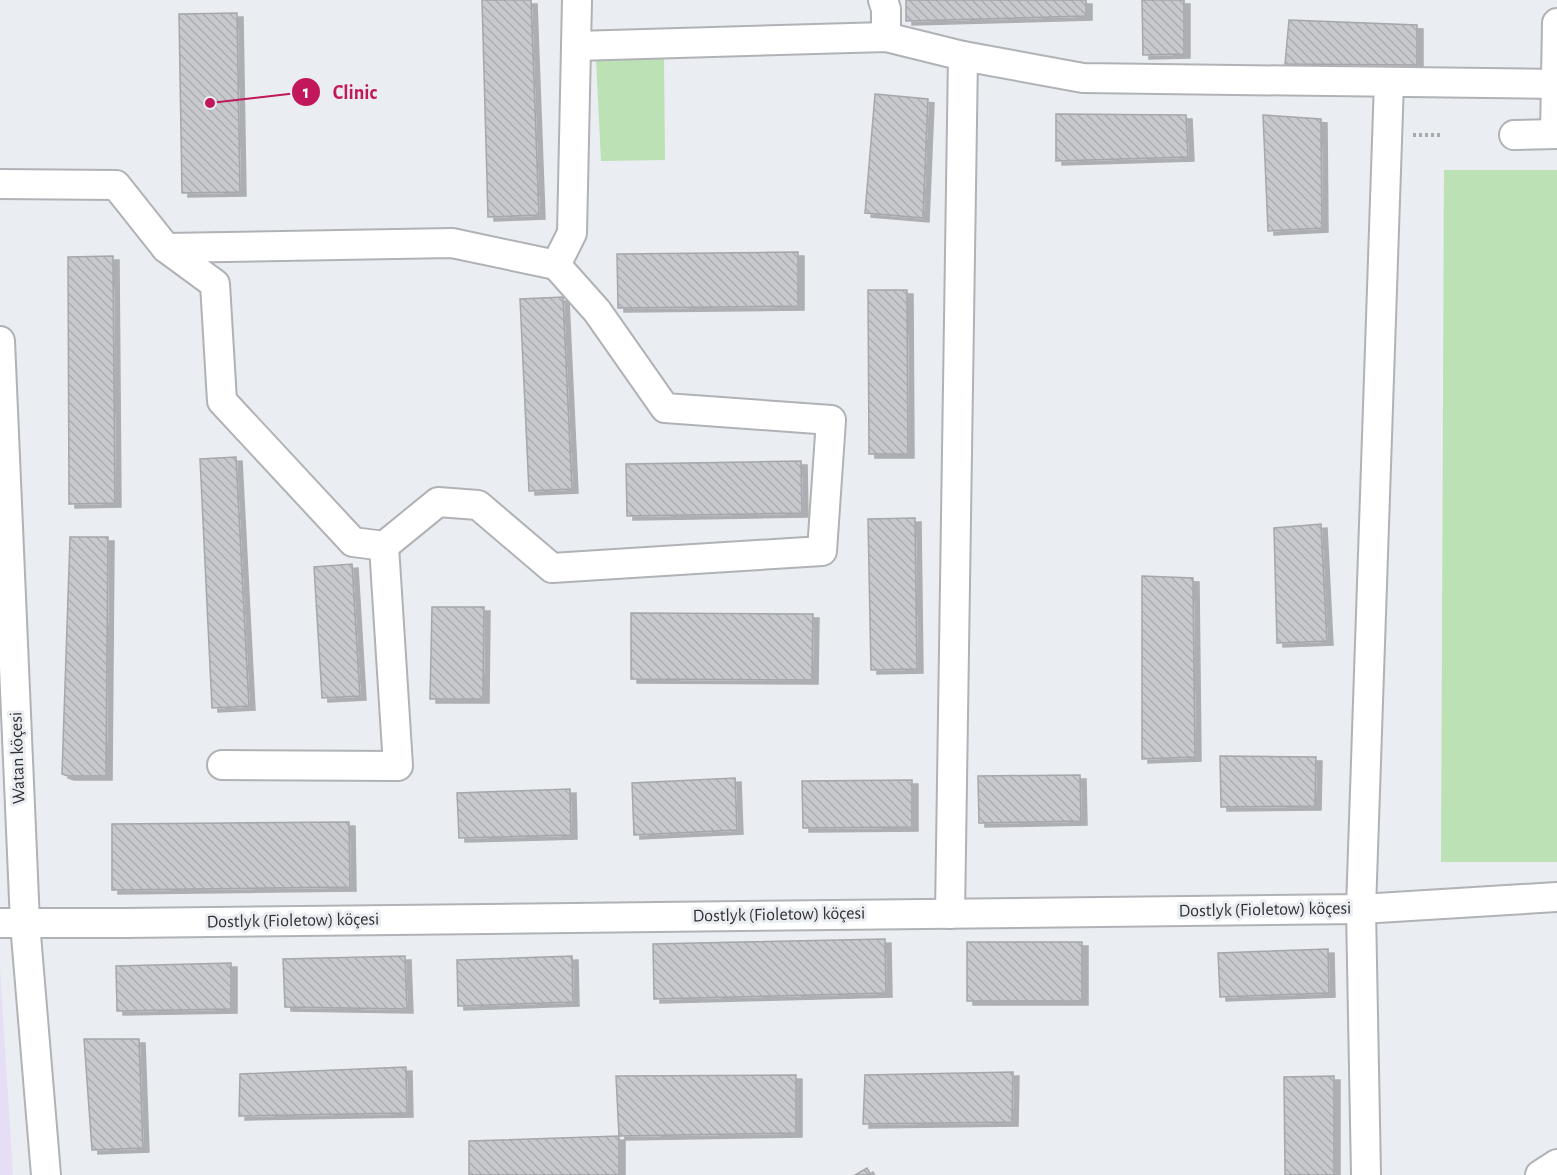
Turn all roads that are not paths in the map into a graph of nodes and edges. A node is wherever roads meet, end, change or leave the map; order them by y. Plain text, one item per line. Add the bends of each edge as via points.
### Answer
1 (577, 0) edge
2 (883, 0) edge
3 (1557, 23) edge
4 (886, 37) junction
5 (576, 46) junction
6 (963, 56) junction
7 (1389, 82) junction
8 (1556, 84) edge
9 (1556, 134) edge
10 (1514, 135) dead end
11 (0, 184) edge
12 (166, 248) junction
13 (556, 265) junction
14 (0, 341) edge
15 (384, 546) junction
16 (222, 765) dead end
17 (1557, 897) edge
18 (1361, 909) junction
19 (950, 914) junction
20 (13, 922) edge
21 (1557, 1164) edge
22 (46, 1175) edge
23 (1366, 1175) edge
24 (1540, 1175) edge

1 - 5 street
2 - 4 street
3 - 8 street
4 - 5 street
4 - 6 street
5 - 13 street via 572,233
6 - 7 street via 1083,78
6 - 19 street
7 - 8 street
7 - 18 street
8 - 9 street
9 - 10 street
11 - 12 street via 116,185
12 - 13 street via 452,243
12 - 15 street via 215,284 222,401 353,542
13 - 15 street via 597,311 665,408 831,420 822,551 552,568 478,505 438,502
14 - 20 street, Watan köçesi
15 - 16 street via 398,766
17 - 18 street, Dostlyk (Fioletow) köçesi
18 - 19 street, Dostlyk (Fioletow) köçesi
18 - 23 street
19 - 20 street, Dostlyk (Fioletow) köçesi
20 - 22 street, Watan köçesi
21 - 24 street

